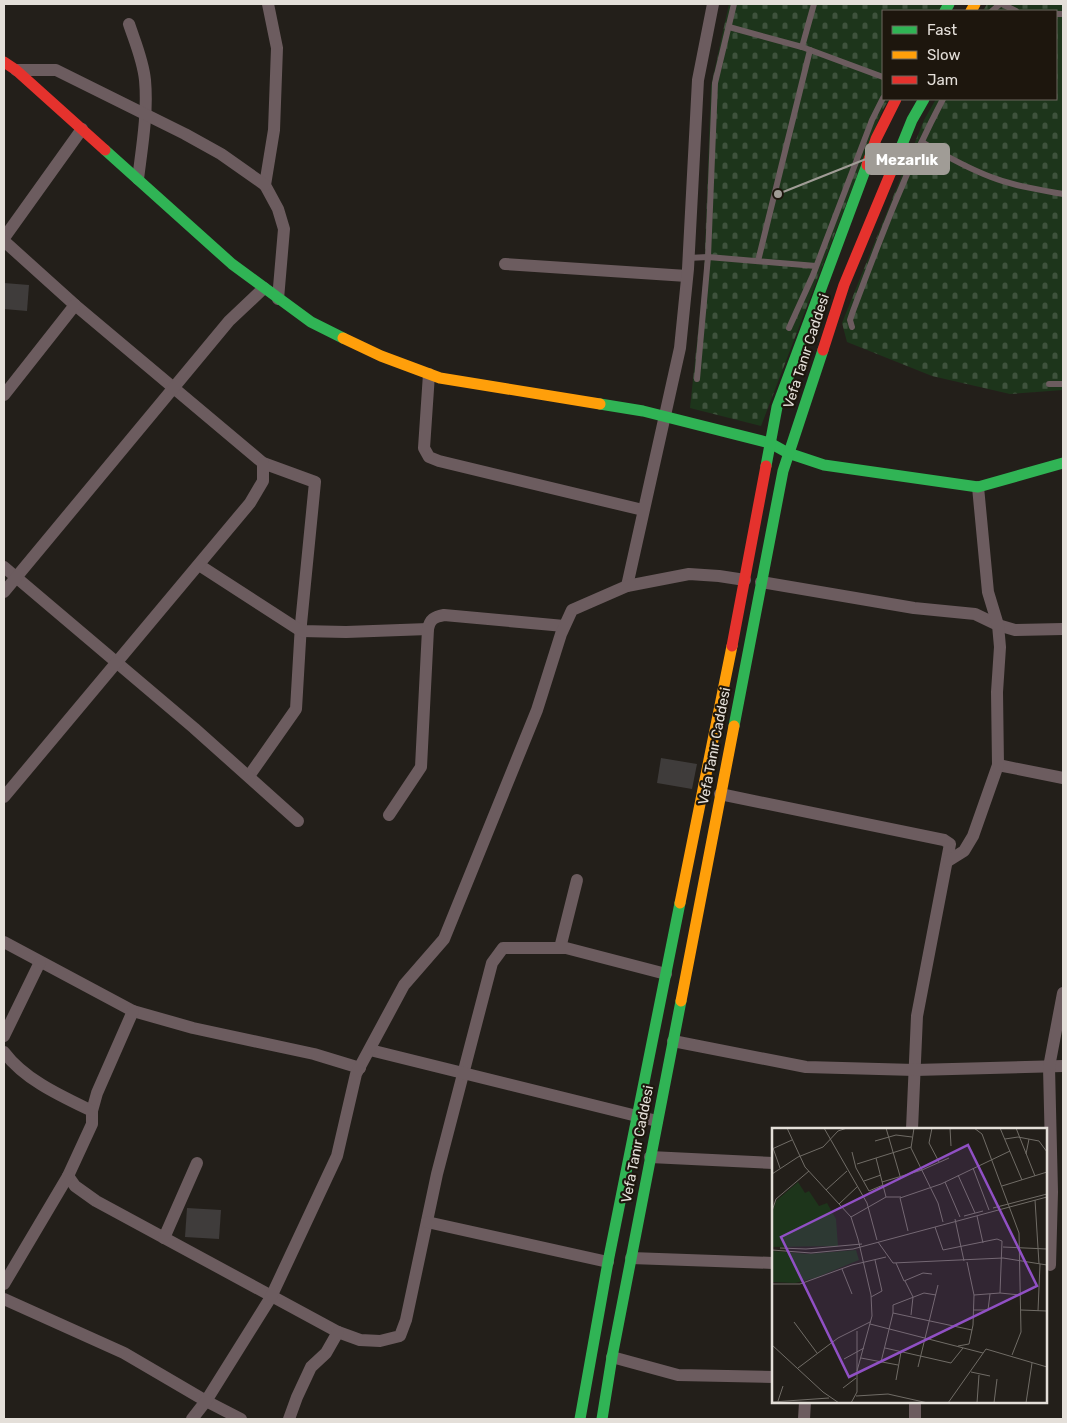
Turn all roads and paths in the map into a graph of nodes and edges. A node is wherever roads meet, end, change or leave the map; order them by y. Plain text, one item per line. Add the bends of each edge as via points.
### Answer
1 (268, 4) edge
2 (713, 4) edge
3 (734, 4) edge
4 (814, 4) edge
5 (1001, 4) edge
6 (1014, 10) edge
7 (129, 24) dead end
8 (729, 27) junction
9 (802, 47) junction
10 (810, 50) junction
11 (4, 62) edge
12 (16, 70) junction
13 (882, 77) edge
14 (882, 100) edge
15 (896, 100) edge
16 (923, 100) edge
17 (943, 100) edge
18 (145, 114) junction
19 (82, 129) junction
20 (922, 142) junction
21 (138, 180) junction
22 (265, 185) junction
23 (1063, 194) edge
24 (4, 240) edge
25 (708, 257) junction
26 (688, 258) junction
27 (758, 262) junction
28 (505, 264) dead end
29 (816, 266) junction
30 (687, 276) junction
31 (264, 288) junction
32 (278, 300) junction
33 (76, 305) junction
34 (789, 328) dead end
35 (852, 328) dead end
36 (429, 374) junction
37 (697, 379) dead end
38 (1049, 384) dead end
39 (1063, 384) edge
40 (174, 387) junction
41 (4, 395) edge
42 (664, 417) junction
43 (770, 443) junction
44 (788, 453) junction
45 (263, 463) junction
46 (1063, 463) edge
47 (978, 487) junction
48 (643, 510) junction
49 (199, 565) junction
50 (4, 567) edge
51 (16, 577) junction
52 (744, 580) junction
53 (761, 582) junction
54 (627, 586) junction
55 (4, 592) edge
56 (998, 624) junction
57 (564, 626) junction
58 (428, 628) junction
59 (1063, 629) edge
60 (301, 631) junction
61 (118, 663) junction
62 (998, 765) junction
63 (249, 776) junction
64 (1063, 778) edge
65 (720, 794) junction
66 (4, 797) edge
67 (389, 815) dead end
68 (298, 821) dead end
69 (948, 861) junction
70 (577, 880) dead end
71 (4, 942) edge
72 (560, 948) junction
73 (40, 962) junction
74 (666, 974) junction
75 (1063, 993) edge
76 (133, 1012) junction
77 (4, 1036) edge
78 (672, 1041) junction
79 (370, 1050) junction
80 (4, 1052) edge
81 (1063, 1066) edge
82 (1049, 1067) junction
83 (360, 1068) junction
84 (915, 1070) junction
85 (462, 1074) junction
86 (92, 1111) junction
87 (637, 1117) junction
88 (657, 1121) junction
89 (912, 1128) edge
90 (650, 1157) junction
91 (197, 1163) dead end
92 (772, 1163) edge
93 (68, 1176) junction
94 (1057, 1191) edge
95 (427, 1222) junction
96 (164, 1238) junction
97 (631, 1258) junction
98 (608, 1262) junction
99 (772, 1263) edge
100 (1050, 1264) dead end
101 (4, 1284) edge
102 (271, 1297) junction
103 (4, 1299) edge
104 (338, 1332) junction
105 (612, 1356) junction
106 (772, 1377) edge
107 (206, 1401) junction
108 (805, 1403) edge
109 (915, 1403) edge
110 (192, 1419) edge
111 (241, 1419) edge
112 (289, 1419) edge
113 (580, 1419) edge
114 (602, 1419) edge
115 (804, 1419) edge
116 (915, 1419) edge

1 - 22 street via 277,48 274,130
2 - 26 street via 698,80
3 - 8 lane
4 - 9 lane
5 - 6 lane
7 - 18 street via 145,80
8 - 9 lane
8 - 25 lane via 715,83
9 - 10 lane
10 - 13 lane
10 - 27 lane
11 - 12 main road
12 - 18 street via 56,70
12 - 19 main road
14 - 29 lane
15 - 43 main road, Vefa Tanır Caddesi via 876,139 777,407
16 - 44 main road, Vefa Tanır Caddesi via 912,120 844,285
17 - 20 lane
18 - 21 street
18 - 22 street via 221,154
19 - 21 main road
19 - 24 street
20 - 23 lane via 992,177
20 - 35 lane via 856,303 850,320
21 - 31 main road via 232,264
22 - 32 street via 284,229
24 - 33 street
25 - 26 lane
25 - 27 lane
25 - 37 lane
26 - 30 street
27 - 29 lane
28 - 30 street
29 - 34 lane
30 - 42 street via 680,348
31 - 32 main road
31 - 40 street via 229,321
32 - 36 main road via 311,322 381,356
33 - 40 street
33 - 41 street
36 - 42 main road
36 - 48 street via 424,448 429,457
38 - 39 lane
40 - 45 street
40 - 51 street
42 - 43 main road
42 - 48 street
43 - 44 main road
43 - 52 main road, Vefa Tanır Caddesi
44 - 47 main road via 824,465
44 - 53 main road, Vefa Tanır Caddesi
45 - 49 street via 263,481 250,504
45 - 60 street via 315,482
46 - 47 main road
47 - 56 street via 988,592
48 - 54 street
49 - 60 street
49 - 61 street
50 - 51 street
51 - 55 street
51 - 61 street
52 - 54 street via 689,574
52 - 74 main road, Vefa Tanır Caddesi
53 - 56 street via 914,608 976,614
53 - 65 main road, Vefa Tanır Caddesi
54 - 57 street via 572,610
56 - 59 street via 1015,630
56 - 62 street
57 - 58 street via 444,615 430,621
57 - 79 street via 537,710 444,939 404,985
58 - 60 street
58 - 67 street via 421,767
60 - 63 street via 296,709
61 - 63 street
61 - 66 street
62 - 64 street
62 - 69 street via 973,836 964,851
63 - 68 street
65 - 69 street via 944,840 950,844
65 - 78 main road, Vefa Tanır Caddesi
69 - 84 street via 918,1016
70 - 72 street
71 - 73 street
72 - 74 street
72 - 85 street via 503,948 492,962
73 - 76 street
73 - 77 street
74 - 87 main road, Vefa Tanır Caddesi
75 - 82 street
76 - 83 street via 314,1054
76 - 86 street
78 - 84 street via 806,1067
78 - 88 main road, Vefa Tanır Caddesi
79 - 83 street
79 - 85 street
80 - 86 street via 23,1072
81 - 82 street
82 - 84 street
82 - 94 street
83 - 102 street via 336,1156
84 - 89 street
85 - 87 street
85 - 95 street
86 - 93 street via 92,1124
87 - 88 street
87 - 98 main road, Vefa Tanır Caddesi
88 - 90 main road, Vefa Tanır Caddesi
90 - 92 street
90 - 97 main road, Vefa Tanır Caddesi
91 - 96 street
93 - 96 street via 75,1186 96,1201
93 - 101 street
94 - 100 street
95 - 98 street
95 - 104 street via 400,1336 380,1341 360,1340
96 - 102 street
97 - 99 street
97 - 105 main road, Vefa Tanır Caddesi
98 - 113 main road, Vefa Tanır Caddesi
102 - 104 street
102 - 107 street
103 - 107 street via 124,1353
104 - 112 street via 326,1353 311,1367
105 - 106 street via 678,1375
105 - 114 main road, Vefa Tanır Caddesi
107 - 110 street
107 - 111 street
108 - 115 street
109 - 116 street

